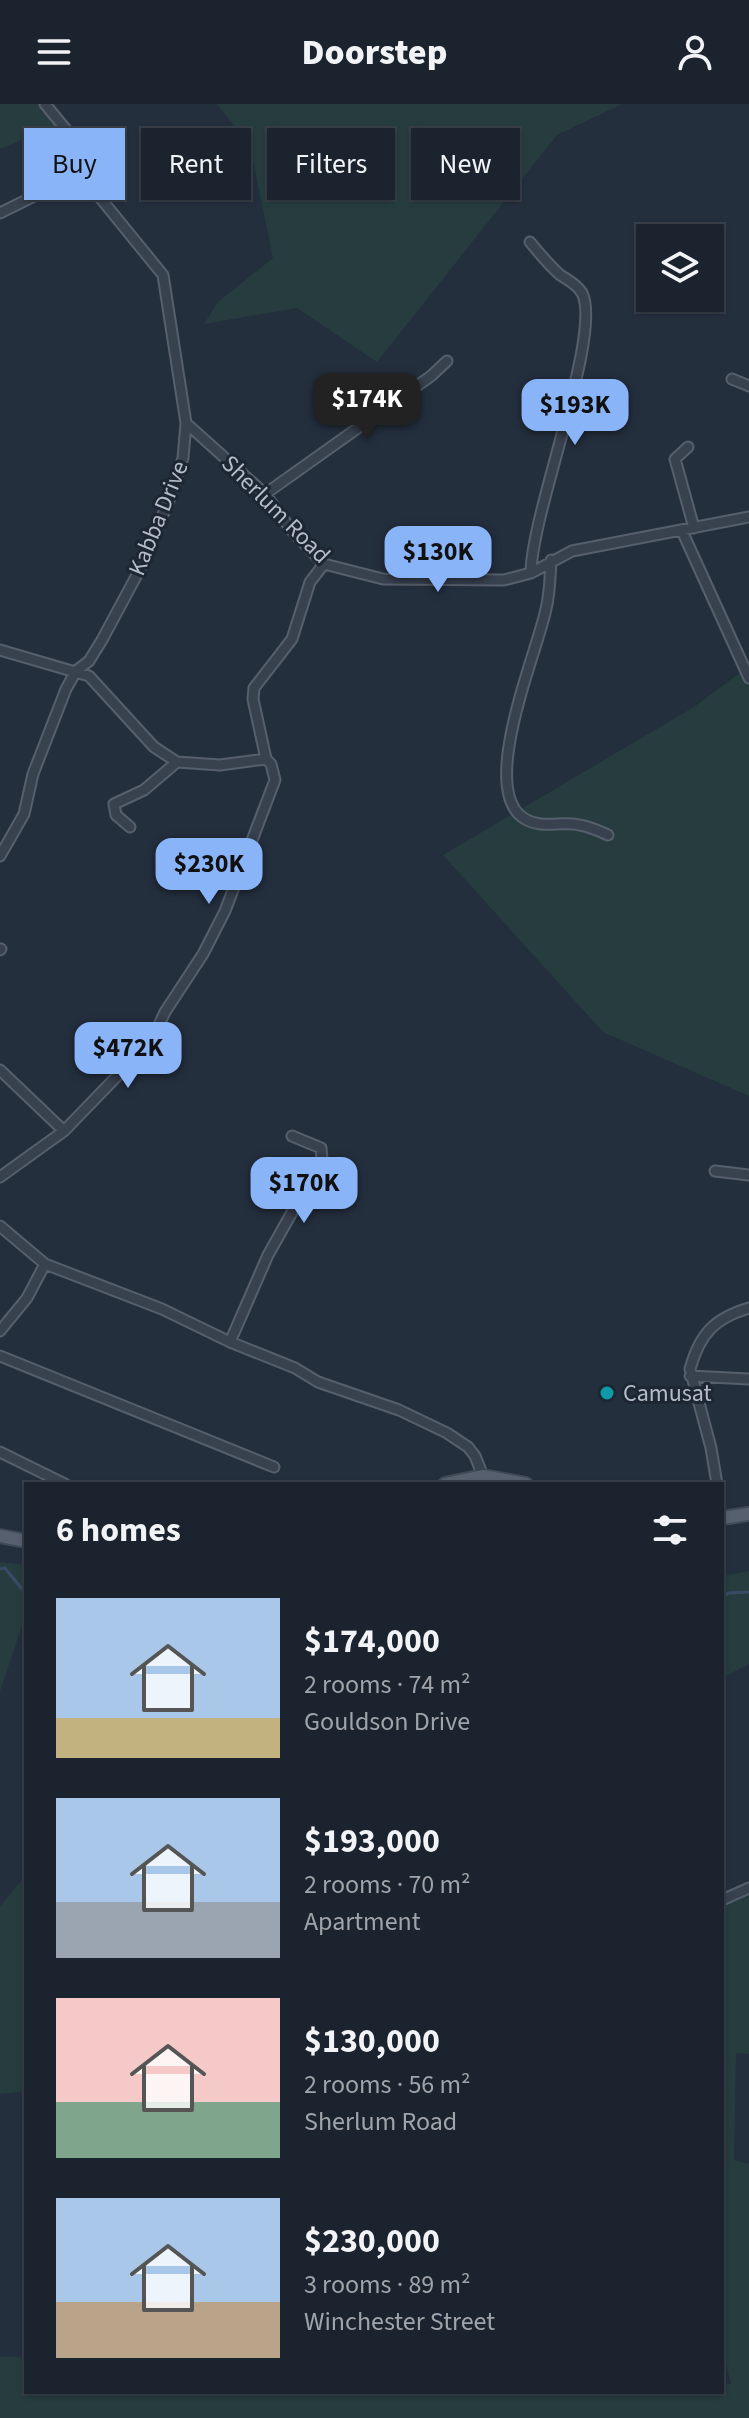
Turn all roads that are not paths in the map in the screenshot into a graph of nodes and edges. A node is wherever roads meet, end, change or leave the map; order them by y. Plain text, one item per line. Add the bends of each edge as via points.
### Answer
1 (45, 104) edge
2 (65, 128) edge
3 (26, 200) edge
4 (102, 200) edge
5 (0, 213) edge
6 (530, 242) dead end
7 (447, 361) dead end
8 (732, 379) dead end
9 (749, 386) edge
10 (186, 423) junction
11 (688, 447) dead end
12 (265, 494) junction
13 (749, 517) edge
14 (694, 528) junction
15 (682, 531) junction
16 (551, 560) junction
17 (324, 564) junction
18 (531, 573) junction
19 (0, 650) edge
20 (76, 671) junction
21 (749, 678) edge
22 (266, 759) junction
23 (177, 762) junction
24 (130, 827) dead end
25 (608, 835) dead end
26 (0, 856) edge
27 (0, 1070) edge
28 (64, 1131) junction
29 (292, 1136) dead end
30 (715, 1171) dead end
31 (749, 1175) edge
32 (0, 1177) edge
33 (0, 1226) edge
34 (45, 1264) junction
35 (749, 1308) edge
36 (0, 1331) edge
37 (230, 1342) junction
38 (0, 1356) edge
39 (690, 1376) junction
40 (749, 1379) edge
41 (0, 1452) edge
42 (274, 1467) dead end
43 (483, 1476) junction
44 (61, 1482) edge
45 (454, 1482) edge
46 (515, 1482) edge
47 (717, 1482) edge
48 (749, 1514) edge
49 (724, 1518) edge
50 (0, 1536) edge
51 (24, 1541) edge
52 (749, 1888) edge
53 (724, 1899) edge

1 - 2 street, Kabba Drive
3 - 5 street
4 - 10 street, Kabba Drive via 163,275
6 - 18 street via 581,290 586,317 574,386 535,533
7 - 12 street
8 - 9 street
10 - 12 street, Sherlum Road
10 - 20 street, Kabba Drive via 174,485 139,571 94,653
11 - 14 street via 679,453 676,466
12 - 17 street, Sherlum Road
13 - 14 street, Sherlum Road
14 - 15 street, Sherlum Road
15 - 16 street, Sherlum Road via 572,551
15 - 21 street
16 - 18 street, Sherlum Road
16 - 25 street via 546,610 505,763 506,793 515,811 533,823 577,824
17 - 18 street, Sherlum Road via 383,579 504,580
17 - 22 street via 310,582 292,639 254,688
19 - 20 street
20 - 23 street via 94,680 154,747
20 - 26 street, Kabba Drive via 39,755 24,814
22 - 23 street via 220,765
22 - 28 street via 275,772 274,789 203,954 147,1047
23 - 24 street via 144,790 114,804 116,815
27 - 28 street
28 - 32 street
29 - 37 street via 321,1148 322,1159 268,1255
30 - 31 street
33 - 34 street
34 - 36 street via 27,1298
34 - 37 street
35 - 39 street via 711,1326
37 - 43 street via 447,1433 468,1447
38 - 42 street
39 - 40 street
39 - 47 street
41 - 44 street
43 - 45 main road
43 - 46 main road
48 - 49 main road
50 - 51 main road
52 - 53 street

